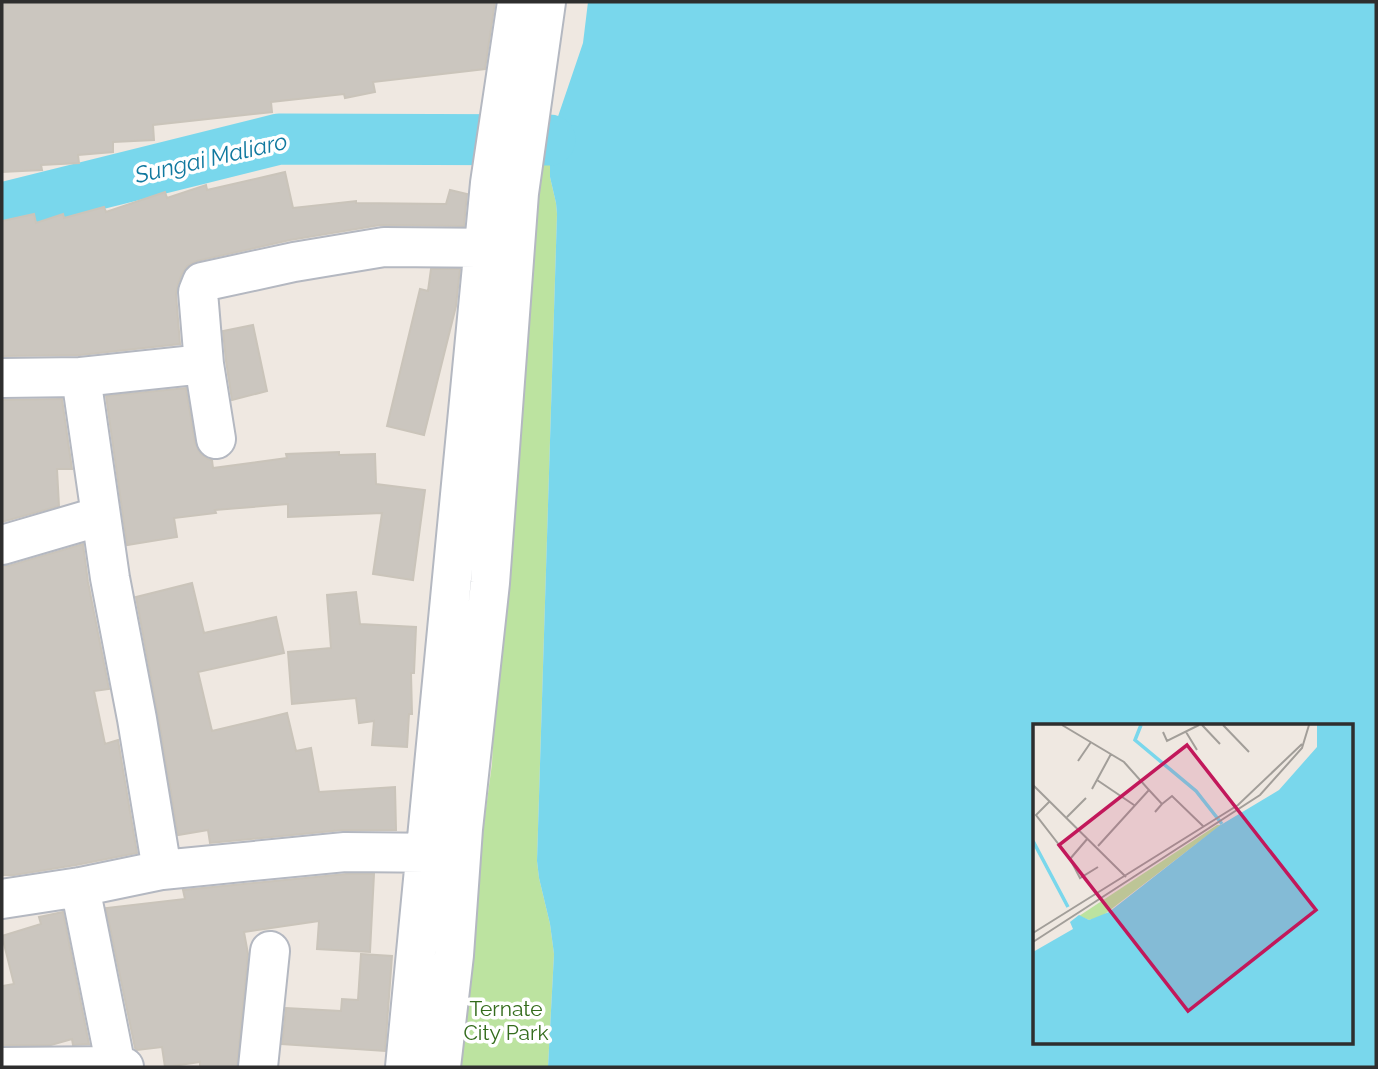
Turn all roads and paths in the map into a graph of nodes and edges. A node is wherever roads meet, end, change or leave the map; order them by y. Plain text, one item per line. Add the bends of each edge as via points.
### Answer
1 (517, 2) edge
2 (546, 2) edge
3 (522, 70) junction
4 (499, 248) junction
5 (204, 364) junction
6 (80, 377) junction
7 (2, 378) edge
8 (216, 439) dead end
9 (101, 516) junction
10 (2, 545) edge
11 (443, 853) junction
12 (162, 870) junction
13 (80, 887) junction
14 (2, 899) edge
15 (270, 951) dead end
16 (2, 1066) edge
17 (120, 1066) edge
18 (258, 1067) edge
19 (405, 1067) edge
20 (441, 1067) edge

1 - 3 street
2 - 3 street
3 - 4 street
4 - 5 street via 384,247 202,282 198,292
4 - 11 street
5 - 6 street
5 - 8 street
6 - 7 street
6 - 9 street
9 - 10 street
9 - 12 street
11 - 12 street via 345,852
11 - 19 street
11 - 20 street via 454,955
12 - 13 street
13 - 14 street
13 - 17 street
15 - 18 street
16 - 17 street

